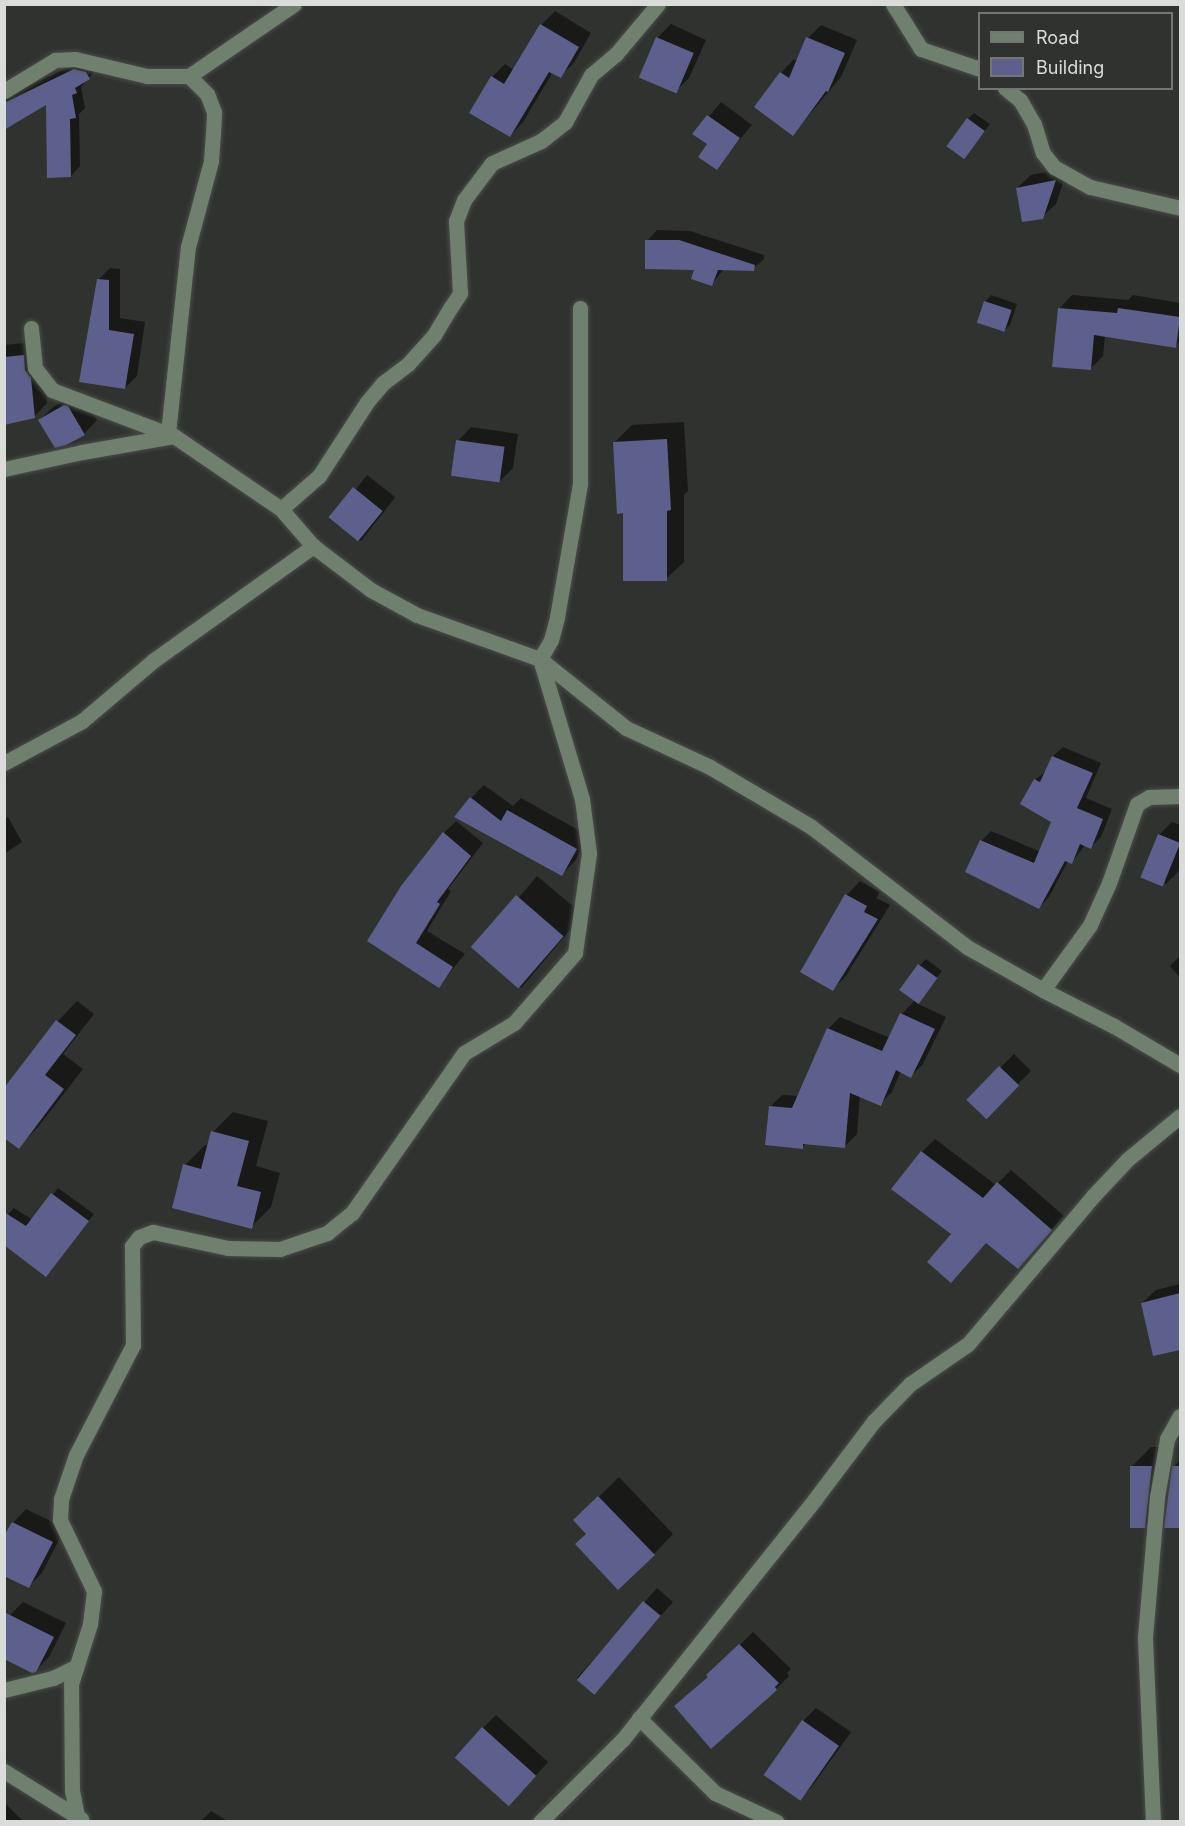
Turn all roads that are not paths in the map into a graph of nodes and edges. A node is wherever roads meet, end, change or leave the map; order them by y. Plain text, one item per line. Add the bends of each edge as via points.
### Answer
1 (294, 4) edge
2 (658, 4) edge
3 (893, 4) edge
4 (978, 68) edge
5 (189, 76) junction
6 (1008, 90) edge
7 (4, 91) edge
8 (1180, 208) edge
9 (580, 308) dead end
10 (31, 328) dead end
11 (171, 435) junction
12 (4, 469) edge
13 (281, 509) junction
14 (313, 546) junction
15 (540, 659) junction
16 (4, 763) edge
17 (1180, 796) edge
18 (1043, 990) junction
19 (1180, 1065) edge
20 (1180, 1116) edge
21 (1180, 1416) edge
22 (76, 1667) junction
23 (4, 1690) edge
24 (639, 1719) junction
25 (4, 1772) edge
26 (81, 1819) edge
27 (540, 1821) edge
28 (777, 1821) edge
29 (1153, 1821) edge

1 - 5 street
2 - 13 street via 615,54 591,75 565,122 541,141 492,163 464,200 456,221 460,293 434,335 368,402 319,476
3 - 4 street via 921,49
5 - 7 street via 147,76 75,59 55,60
5 - 11 street via 207,94 214,112 213,134 211,161 188,247
6 - 8 street via 1020,100 1043,153 1054,166 1090,187
9 - 15 street via 580,484 557,617 551,640
10 - 11 street via 35,368 52,390
11 - 12 street
11 - 13 street
13 - 14 street
14 - 15 street via 371,590 417,615
14 - 16 street via 154,660 82,721
15 - 18 street via 626,728 710,767 810,826 967,947
15 - 22 street via 582,799 589,853 575,953 514,1023 464,1053 352,1213 327,1233 280,1249 228,1248 153,1232 139,1237 132,1246 133,1345 76,1455 61,1499 60,1520 94,1591 90,1624
17 - 18 street via 1149,797 1137,804 1090,925
18 - 19 street
20 - 24 street via 1128,1159 1092,1196 969,1344 910,1384 874,1421
21 - 29 street via 1167,1439 1157,1497 1145,1637
22 - 23 street via 53,1678
22 - 26 street via 71,1684 72,1791
24 - 27 street
24 - 28 street via 715,1793
25 - 26 street

